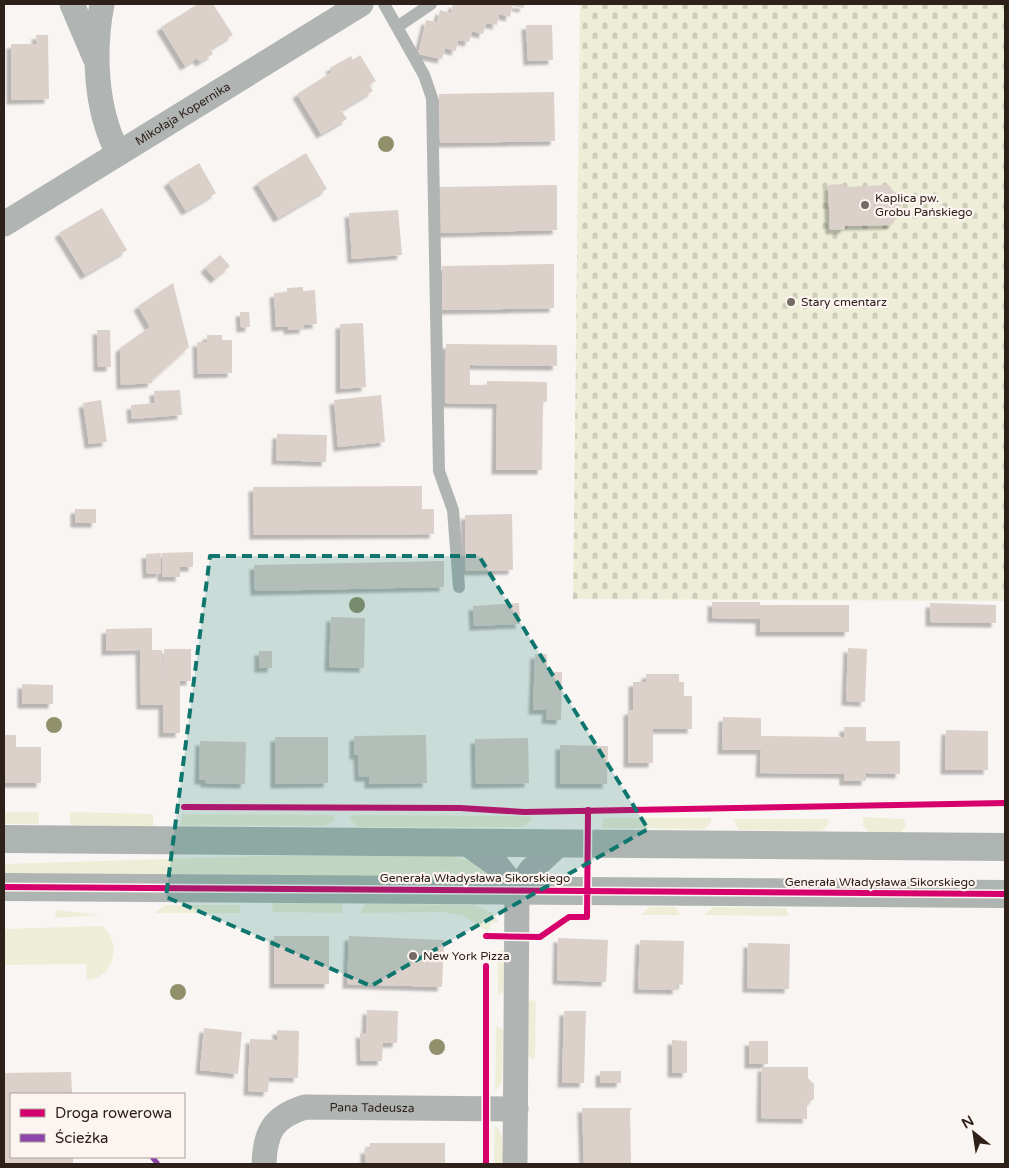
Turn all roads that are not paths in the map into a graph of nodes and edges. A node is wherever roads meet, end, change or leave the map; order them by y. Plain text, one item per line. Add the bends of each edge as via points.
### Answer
1 (72, 4) edge
2 (102, 4) edge
3 (361, 4) edge
4 (384, 4) edge
5 (431, 4) edge
6 (397, 26) junction
7 (95, 58) junction
8 (118, 153) junction
9 (4, 224) edge
10 (459, 587) dead end
11 (4, 839) edge
12 (466, 842) junction
13 (560, 843) junction
14 (1005, 847) edge
15 (4, 887) edge
16 (517, 890) junction
17 (1005, 894) edge
18 (516, 1109) junction
19 (264, 1164) edge
20 (515, 1164) edge

1 - 7 street
2 - 7 street
3 - 8 street, Mikołaja Kopernika
4 - 6 lane
5 - 6 lane
6 - 10 lane via 424,75 432,98 439,471 453,510
7 - 8 street via 110,138
8 - 9 street, Mikołaja Kopernika
11 - 12 main road
12 - 13 main road
12 - 16 street via 497,865
13 - 14 main road
13 - 16 street via 531,870
15 - 16 main road, Generała Władysława Sikorskiego
16 - 17 main road, Generała Władysława Sikorskiego
16 - 18 street
18 - 19 street, Pana Tadeusza via 305,1107 286,1115 270,1131 265,1141
18 - 20 street

